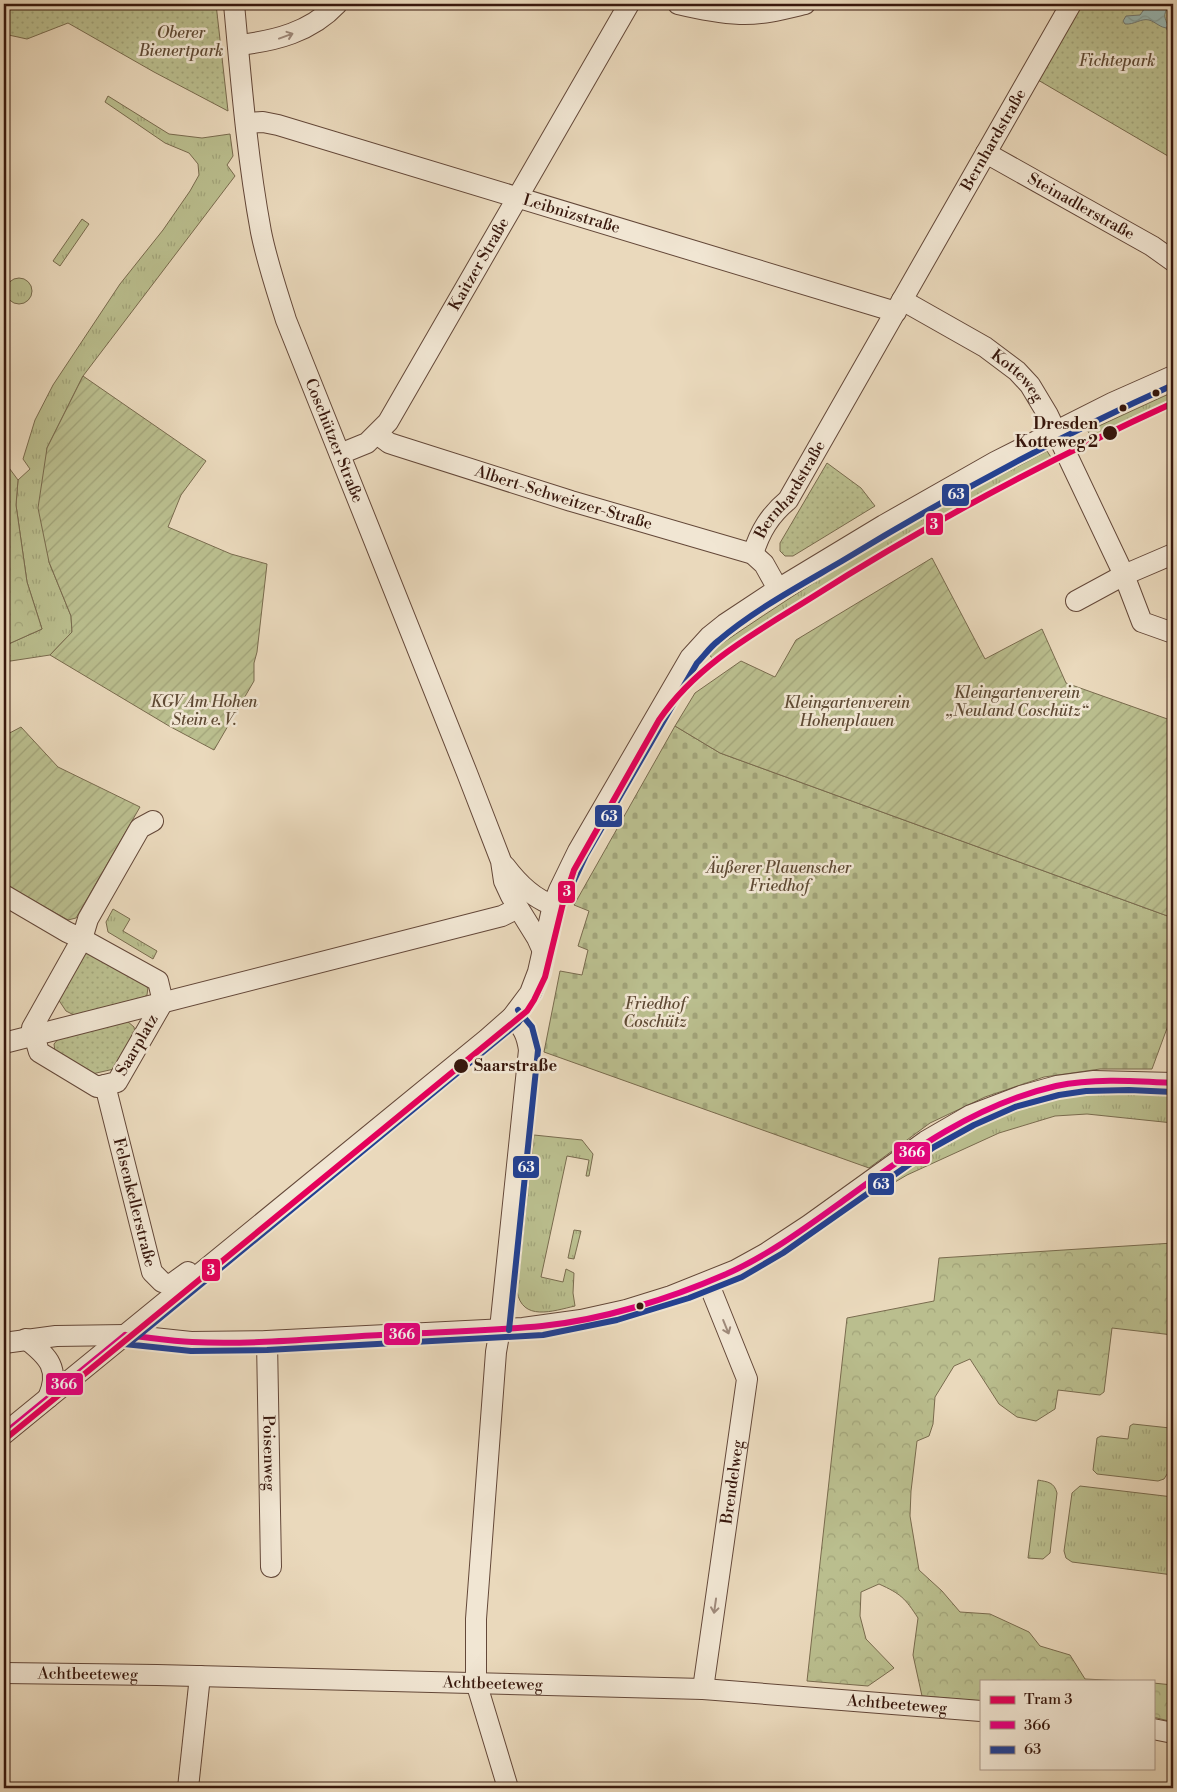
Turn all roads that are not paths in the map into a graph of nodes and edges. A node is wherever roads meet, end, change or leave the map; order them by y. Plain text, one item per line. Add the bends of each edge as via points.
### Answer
1 (234, 4) edge
2 (337, 4) edge
3 (629, 4) edge
4 (678, 4) edge
5 (805, 4) edge
6 (1071, 4) edge
7 (238, 45) junction
8 (246, 123) junction
9 (986, 153) junction
10 (518, 198) junction
11 (1173, 261) edge
12 (899, 306) junction
13 (1173, 376) edge
14 (1055, 431) junction
15 (377, 434) junction
16 (340, 454) junction
17 (753, 554) junction
18 (1173, 554) edge
19 (1124, 575) junction
20 (778, 589) junction
21 (1076, 601) dead end
22 (1173, 633) edge
23 (153, 821) dead end
24 (501, 861) junction
25 (4, 895) edge
26 (554, 904) junction
27 (518, 908) junction
28 (82, 939) junction
29 (542, 949) junction
30 (163, 1002) junction
31 (512, 1017) junction
32 (34, 1035) junction
33 (4, 1042) edge
34 (1173, 1083) edge
35 (106, 1085) junction
36 (220, 1257) junction
37 (708, 1282) junction
38 (500, 1329) junction
39 (125, 1335) junction
40 (26, 1340) junction
41 (267, 1341) junction
42 (4, 1343) edge
43 (48, 1398) junction
44 (4, 1434) edge
45 (271, 1566) dead end
46 (4, 1674) edge
47 (200, 1676) junction
48 (476, 1682) junction
49 (703, 1689) junction
50 (980, 1711) edge
51 (1154, 1729) edge
52 (1173, 1733) edge
53 (188, 1788) edge
54 (508, 1788) edge

1 - 7 street, Coschützer Straße
7 -> 2 street via 285,37 307,27
3 - 10 street, Kaitzer Straße
4 - 5 street via 741,14
6 - 9 street, Bernhardstraße
7 - 8 street, Coschützer Straße
8 - 10 street, Leibnizstraße via 278,125
8 - 16 street, Coschützer Straße via 251,170 273,278 293,338
9 - 11 street, Steinadlerstraße
9 - 12 street, Bernhardstraße
10 - 12 street, Leibnizstraße
10 - 15 street, Kaitzer Straße via 388,422
12 - 14 street, Kotteweg via 985,347 1017,371 1041,402
12 - 17 street, Bernhardstraße via 788,500 774,511 757,540
13 - 14 street
14 - 19 street, Kotteweg
14 - 20 street via 884,525
15 - 16 street, Kaitzer Straße via 367,443
15 - 17 street, Albert-Schweitzer-Straße via 389,443
16 - 24 street, Coschützer Straße
17 - 20 street, Bernhardstraße via 764,564
18 - 19 street
19 - 21 street
19 - 22 street, Kotteweg via 1142,622
20 - 26 street via 724,624 697,648 578,852
23 - 28 street via 140,828 88,919
24 - 26 street, Coschützer Straße via 522,886
24 - 27 street, Coschützer Straße via 504,880
25 - 28 street, Saarplatz
26 - 29 street
27 - 29 street, Coschützer Straße
27 - 30 street via 502,916
28 - 30 street, Saarplatz via 158,981
28 - 32 street via 32,1028
29 - 31 street via 530,993
30 - 32 street
30 - 35 street, Saarplatz via 117,1082
31 - 36 street
31 - 38 street via 526,1035 529,1050
32 - 33 street
32 - 35 street, Saarplatz via 39,1052 97,1087
34 - 37 street via 1094,1081 1057,1086 971,1115 926,1142 765,1254
35 - 36 street, Felsenkellerstraße via 152,1272 170,1285 198,1265
36 - 39 street
37 - 38 street via 626,1310 582,1320
37 -> 49 street, Brendelweg via 747,1379
38 - 41 street
38 - 48 street via 476,1619
39 - 40 street
39 - 41 street via 190,1342
39 - 43 street
40 - 42 street
40 - 43 street via 47,1357 52,1366 53,1388
41 - 45 street, Poisenweg
43 - 44 street
46 - 47 street, Achtbeeteweg
47 - 48 street, Achtbeeteweg
47 - 53 street
48 - 49 street, Achtbeeteweg
48 - 54 street
49 - 50 street, Achtbeeteweg
51 - 52 street

